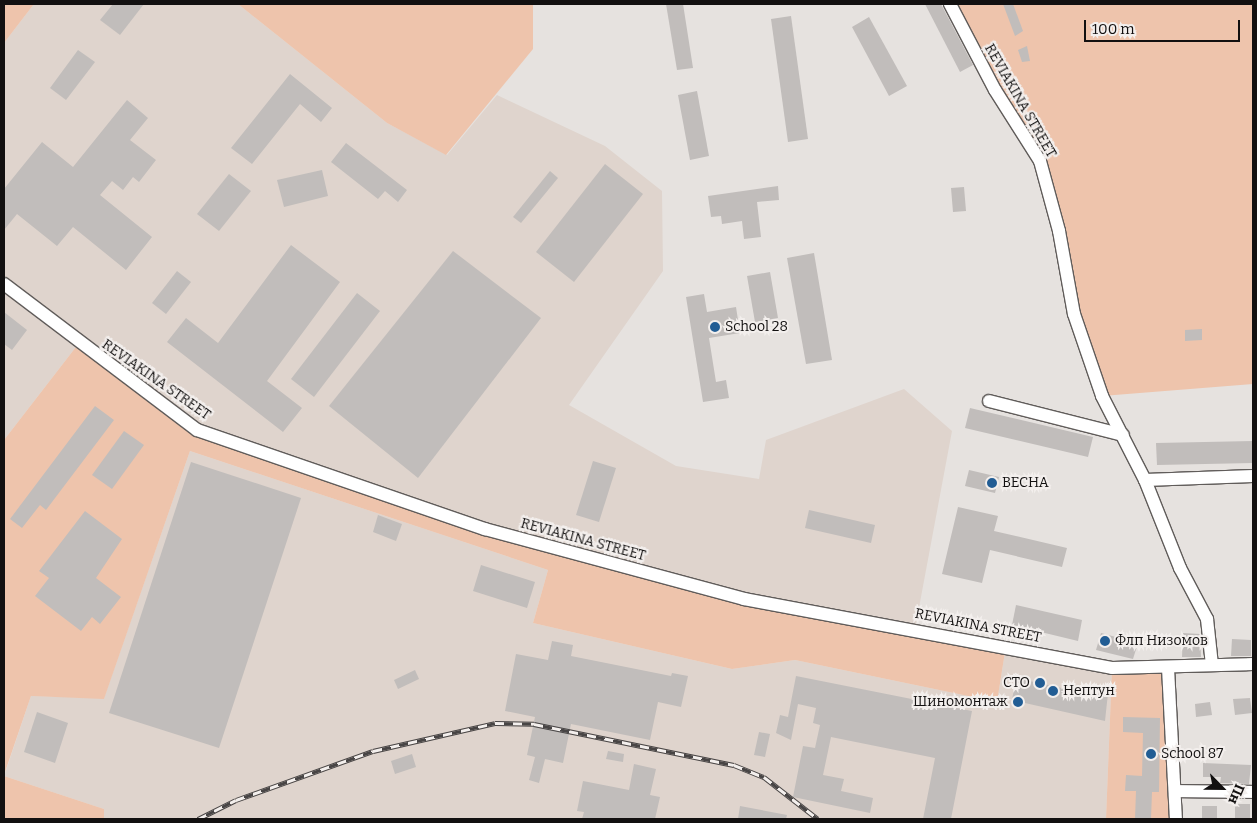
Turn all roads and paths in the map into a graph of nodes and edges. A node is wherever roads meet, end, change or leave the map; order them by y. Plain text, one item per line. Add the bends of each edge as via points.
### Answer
1 (950, 4) edge
2 (4, 284) edge
3 (990, 401) dead end
4 (1123, 435) junction
5 (1253, 476) edge
6 (1146, 480) junction
7 (1253, 664) edge
8 (1212, 665) junction
9 (1168, 668) junction
10 (1176, 791) junction
11 (1253, 792) edge
12 (1176, 819) edge

1 - 4 street, REVIAKINA STREET via 995,90 1040,160 1059,231 1074,314 1102,396
2 - 9 street, REVIAKINA STREET via 197,430 485,529 744,599 1112,668
3 - 4 street
4 - 6 street, REVIAKINA STREET
5 - 6 street
6 - 8 street, REVIAKINA STREET via 1180,568 1207,619
7 - 8 street, REVIAKINA STREET
8 - 9 street, REVIAKINA STREET
9 - 10 street
10 - 11 street
10 - 12 street

